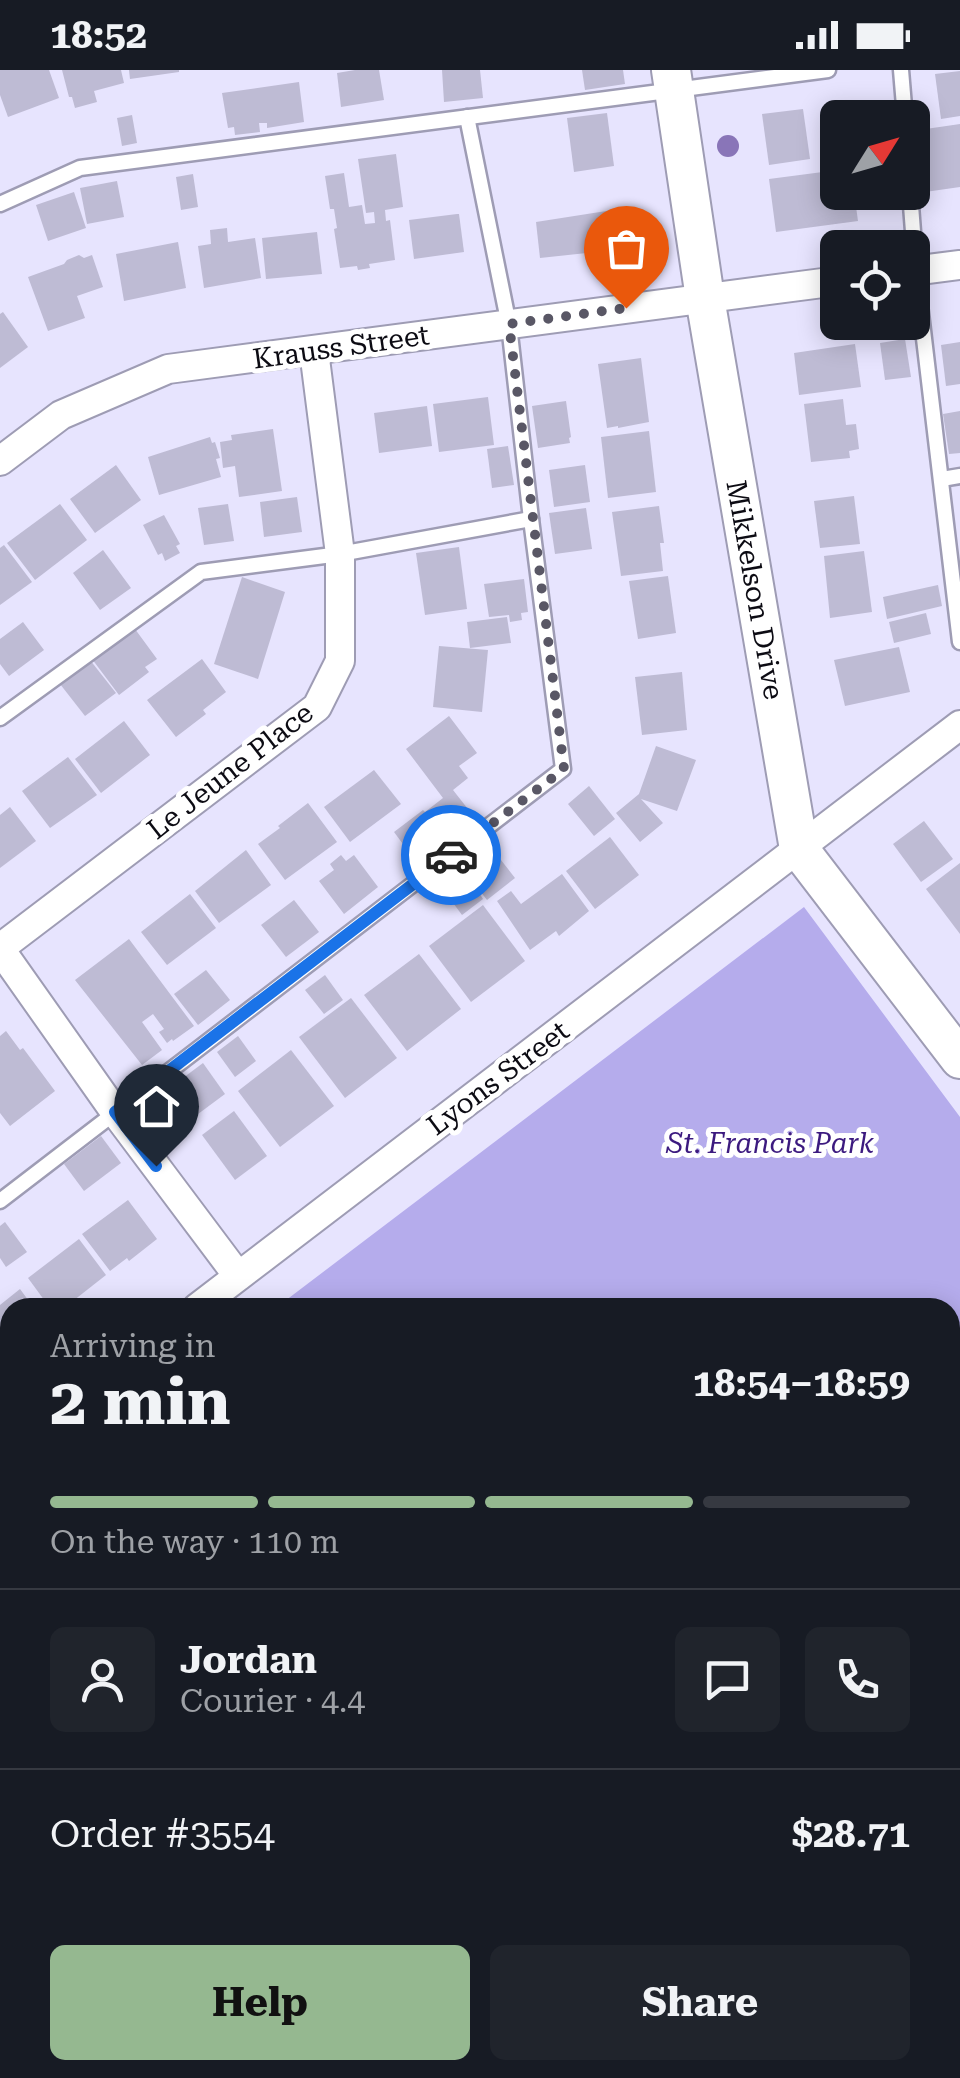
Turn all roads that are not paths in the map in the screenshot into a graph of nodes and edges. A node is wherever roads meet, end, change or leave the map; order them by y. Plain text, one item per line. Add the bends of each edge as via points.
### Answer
1 (828, 70) edge
2 (901, 70) edge
3 (672, 80) edge
4 (904, 100) edge
5 (468, 117) junction
6 (0, 204) edge
7 (960, 265) edge
8 (930, 269) edge
9 (820, 283) edge
10 (705, 298) junction
11 (509, 324) junction
12 (923, 340) edge
13 (314, 351) junction
14 (0, 461) edge
15 (960, 476) edge
16 (942, 478) junction
17 (531, 519) junction
18 (340, 554) junction
19 (960, 642) edge
20 (0, 718) edge
21 (960, 725) edge
22 (800, 849) junction
23 (0, 949) edge
24 (960, 1059) edge
25 (115, 1112) junction
26 (0, 1201) edge
27 (238, 1276) junction
28 (210, 1298) edge

1 - 3 lane
2 - 4 lane
3 - 5 lane
3 - 10 street, Mikkelson Drive
5 - 6 lane via 80,168
5 - 11 lane
7 - 8 street
9 - 10 street, Krauss Street
10 - 11 street, Krauss Street
10 - 22 street, Mikkelson Drive
11 - 13 street, Krauss Street
11 - 17 lane
12 - 16 lane
13 - 14 street, Krauss Street via 168,370 61,416
13 - 18 street, Le Jeune Place
15 - 16 lane
16 - 19 lane
17 - 18 lane
17 - 25 lane via 564,769
18 - 20 lane via 201,572
18 - 23 street, Le Jeune Place via 340,661 317,706
21 - 22 street, Lyons Street
22 - 24 street, Mikkelson Drive
22 - 27 street, Lyons Street
23 - 25 street, Le Jeune Place
25 - 26 lane
25 - 27 street, Le Jeune Place
27 - 28 street, Lyons Street

